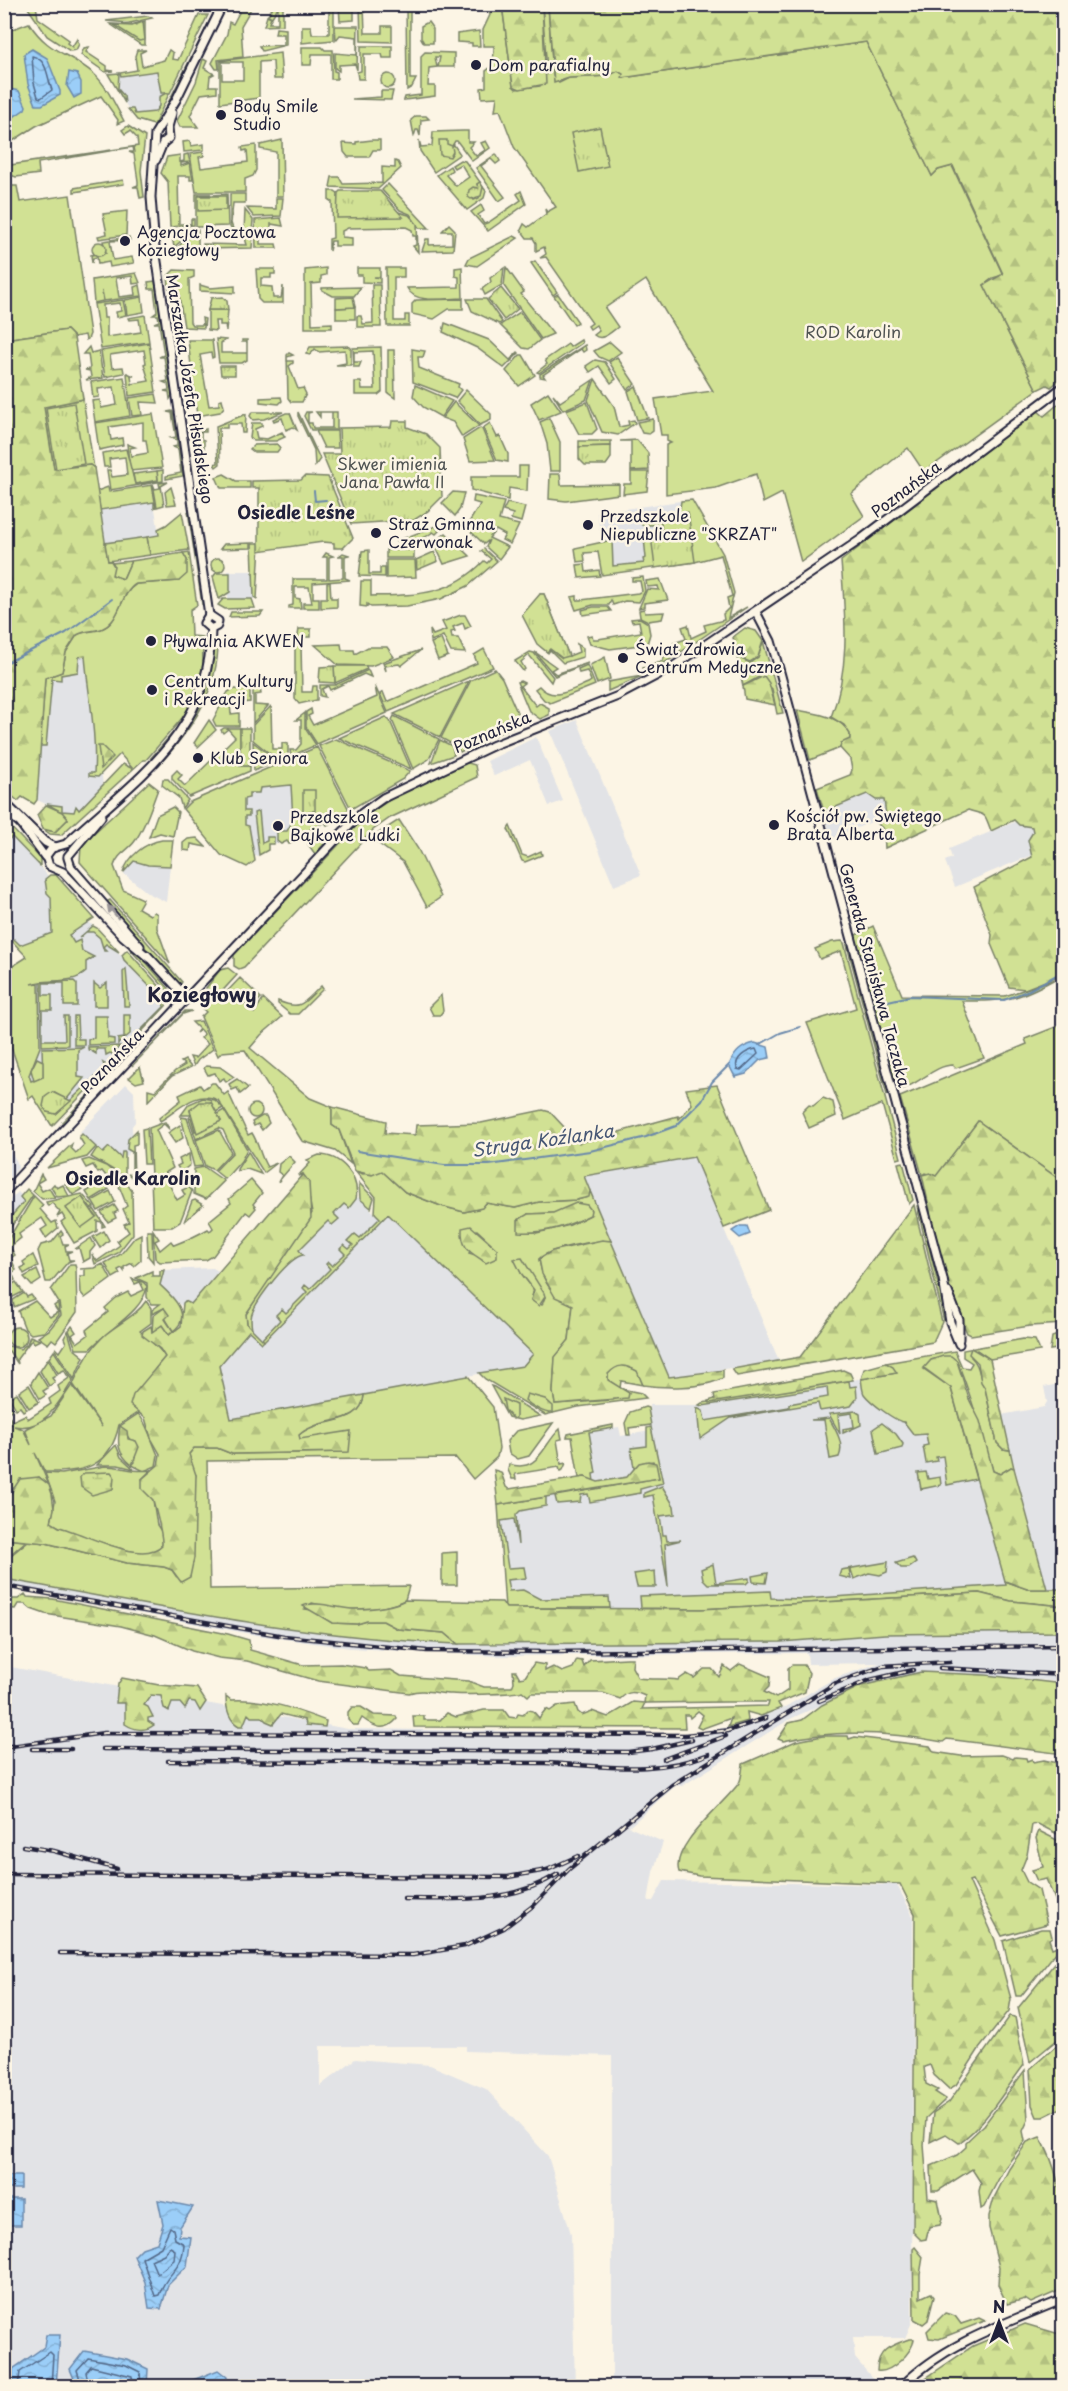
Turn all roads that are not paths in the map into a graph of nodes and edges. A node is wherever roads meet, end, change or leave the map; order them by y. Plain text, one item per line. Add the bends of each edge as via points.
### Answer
1 (223, 4) edge
2 (176, 100) junction
3 (158, 130) junction
4 (168, 132) junction
5 (160, 142) junction
6 (1064, 386) edge
7 (756, 612) junction
8 (4, 802) edge
9 (112, 802) junction
10 (4, 809) edge
11 (56, 847) junction
12 (68, 857) junction
13 (45, 859) junction
14 (57, 869) junction
15 (150, 958) junction
16 (188, 999) junction
17 (4, 1193) edge
18 (943, 1279) junction
19 (1064, 2299) edge
20 (902, 2386) edge

1 - 2 street
2 - 3 street
2 - 4 street
3 - 4 street
3 - 5 street via 155,134
4 - 5 street via 169,138
5 - 9 street, Marszałka Józefa Piłsudskiego via 153,166 152,230 209,615 218,621 211,629 207,677 191,716 152,764
6 - 7 street, Poznańska via 860,540
7 - 16 street, Poznańska via 639,686 484,749 371,805
7 - 18 street, Generała Stanisława Taczaka via 771,641 780,672
8 - 11 street via 45,842
9 - 11 street via 66,844
9 - 12 street
10 - 13 street via 20,823
11 - 12 street
11 - 13 street via 48,851
12 - 14 street via 64,866
15 -> 12 street via 71,867
13 - 14 street
14 - 15 street
15 - 16 street
16 - 17 street, Poznańska
18 - 18 street, Generała Stanisława Taczaka via 950,1322 959,1344 959,1320
19 - 20 street via 956,2345

